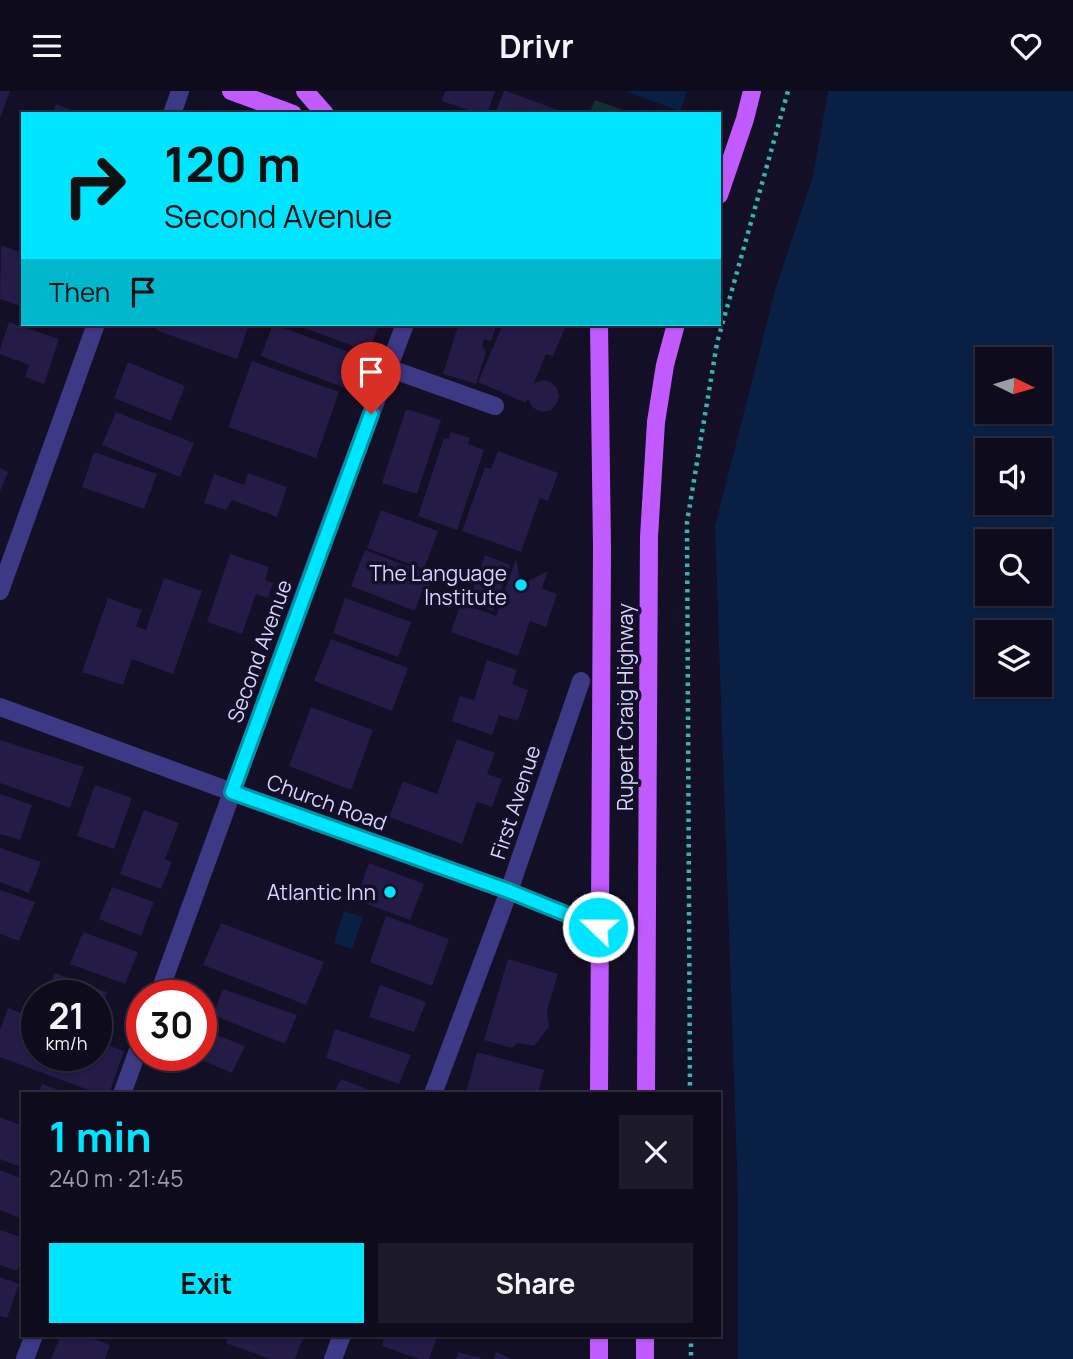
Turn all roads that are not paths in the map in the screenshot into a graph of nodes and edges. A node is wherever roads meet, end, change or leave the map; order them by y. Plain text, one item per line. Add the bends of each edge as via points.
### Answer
1 (180, 91) edge
2 (231, 91) edge
3 (305, 91) edge
4 (752, 91) edge
5 (173, 112) edge
6 (288, 112) edge
7 (323, 112) edge
8 (721, 189) edge
9 (95, 326) edge
10 (404, 326) edge
11 (599, 326) edge
12 (675, 326) edge
13 (388, 368) junction
14 (495, 406) dead end
15 (0, 591) edge
16 (581, 681) dead end
17 (0, 707) edge
18 (232, 792) junction
19 (509, 891) junction
20 (598, 927) junction
21 (164, 980) edge
22 (130, 1071) edge
23 (123, 1092) edge
24 (434, 1092) edge
25 (599, 1092) edge
26 (646, 1092) edge
27 (33, 1337) edge
28 (341, 1337) edge
29 (599, 1337) edge
30 (645, 1337) edge
31 (25, 1359) edge
32 (333, 1359) edge
33 (599, 1359) edge
34 (645, 1359) edge

1 - 5 street
2 - 6 main road
3 - 7 main road
4 - 8 main road
9 - 15 street
10 - 13 street, Second Avenue
11 - 20 main road, Rupert Craig Highway
12 - 26 main road, Rupert Craig Highway via 656,422 649,537
13 - 14 street
13 - 18 street, Second Avenue
16 - 19 street, First Avenue
17 - 18 street, Church Road
18 - 19 street, Church Road
18 - 21 street, Second Avenue
19 - 20 street, Church Road
19 - 24 street, First Avenue
20 - 25 main road, Rupert Craig Highway
22 - 23 street
27 - 31 street
28 - 32 street
29 - 33 main road
30 - 34 main road

